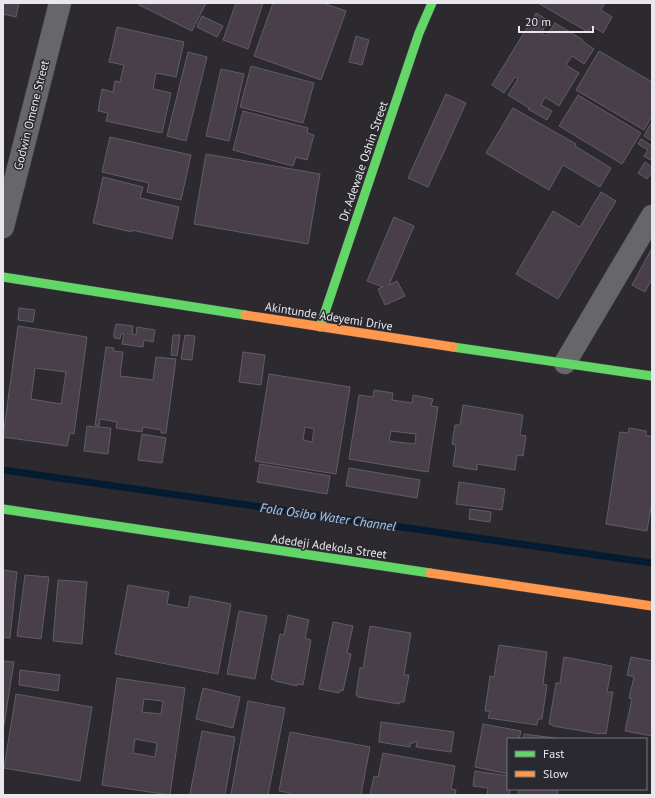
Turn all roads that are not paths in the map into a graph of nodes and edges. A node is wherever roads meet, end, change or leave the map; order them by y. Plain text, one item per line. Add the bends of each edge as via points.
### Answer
1 (60, 3) edge
2 (432, 3) edge
3 (652, 216) edge
4 (3, 227) edge
5 (3, 277) edge
6 (320, 327) junction
7 (565, 363) junction
8 (652, 376) edge
9 (3, 509) edge
10 (652, 606) edge

1 - 4 street, Godwin Omene Street
2 - 6 street, Dr. Adewale Oshin Street via 419,33
3 - 7 street
5 - 6 street, Akintunde Adeyemi Drive
6 - 7 street, Akintunde Adeyemi Drive
7 - 8 street, Akintunde Adeyemi Drive
9 - 10 street, Adedeji Adekola Street

